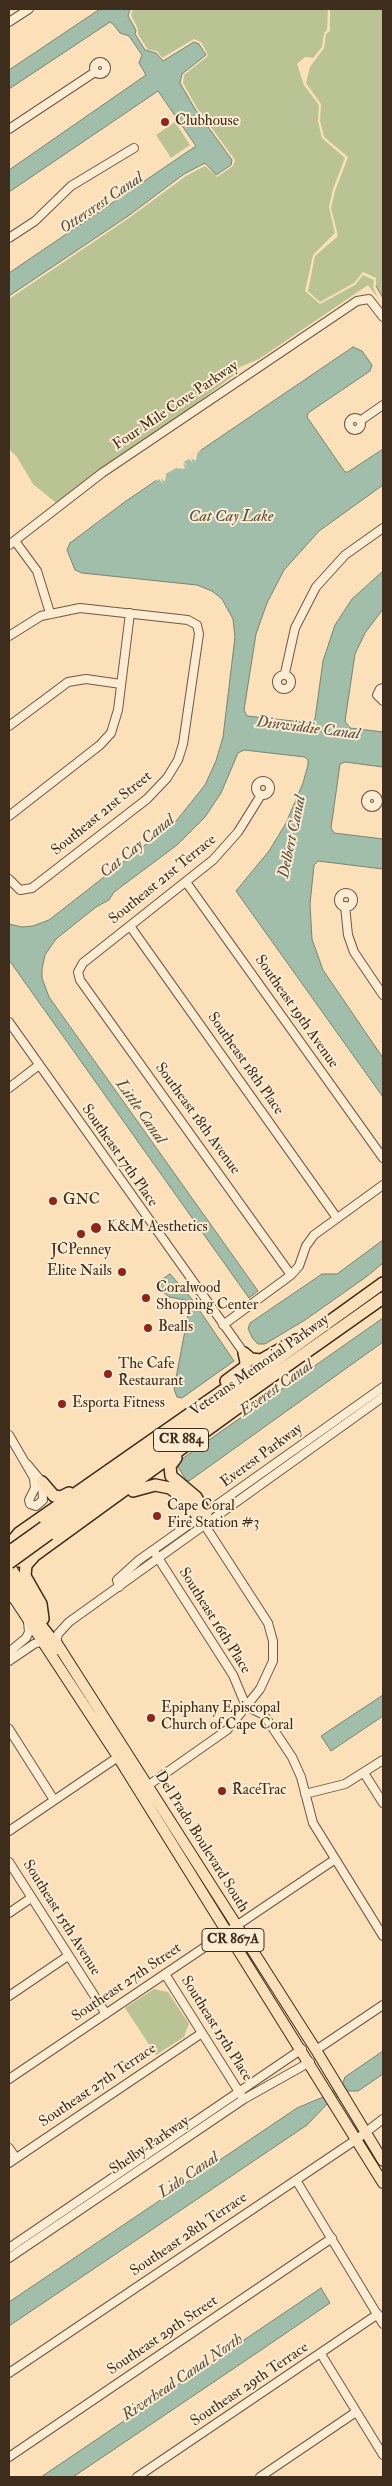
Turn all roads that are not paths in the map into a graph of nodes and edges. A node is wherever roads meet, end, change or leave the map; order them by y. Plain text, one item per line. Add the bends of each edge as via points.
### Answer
1 (29, 9) edge
2 (9, 22) edge
3 (95, 72) dead end
4 (9, 129) edge
5 (134, 148) dead end
6 (9, 238) edge
7 (383, 317) edge
8 (383, 405) edge
9 (360, 421) dead end
10 (383, 528) edge
11 (12, 543) edge
12 (50, 613) junction
13 (130, 613) junction
14 (9, 636) edge
15 (285, 673) dead end
16 (121, 684) junction
17 (383, 688) edge
18 (383, 701) edge
19 (9, 726) edge
20 (261, 795) dead end
21 (9, 816) edge
22 (9, 879) edge
23 (186, 882) junction
24 (345, 906) dead end
25 (130, 926) junction
26 (80, 980) joint
27 (383, 996) edge
28 (9, 1022) edge
29 (39, 1066) junction
30 (9, 1088) edge
31 (383, 1158) edge
32 (383, 1185) edge
33 (338, 1218) junction
34 (291, 1275) junction
35 (383, 1283) edge
36 (383, 1298) edge
37 (328, 1323) junction
38 (223, 1325) junction
39 (307, 1335) junction
40 (313, 1347) junction
41 (244, 1353) junction
42 (382, 1392) edge
43 (209, 1430) junction
44 (9, 1435) edge
45 (148, 1441) junction
46 (27, 1464) junction
47 (113, 1467) junction
48 (42, 1482) junction
49 (60, 1504) junction
50 (203, 1519) junction
51 (47, 1533) junction
52 (9, 1536) edge
53 (9, 1545) edge
54 (152, 1550) junction
55 (9, 1552) edge
56 (35, 1555) junction
57 (158, 1558) junction
58 (9, 1563) edge
59 (9, 1576) edge
60 (119, 1587) junction
61 (10, 1594) edge
62 (43, 1619) junction
63 (28, 1620) junction
64 (42, 1641) junction
65 (58, 1646) junction
66 (9, 1652) edge
67 (9, 1661) edge
68 (246, 1706) junction
69 (9, 1729) edge
70 (17, 1742) junction
71 (9, 1747) edge
72 (118, 1757) junction
73 (383, 1760) edge
74 (364, 1774) junction
75 (144, 1789) junction
76 (305, 1794) junction
77 (54, 1800) junction
78 (383, 1803) edge
79 (9, 1831) edge
80 (334, 1860) junction
81 (9, 1862) edge
82 (31, 1898) junction
83 (9, 1913) edge
84 (232, 1929) junction
85 (383, 1936) edge
86 (68, 1956) junction
87 (165, 1974) junction
88 (9, 1996) edge
89 (383, 2005) edge
90 (106, 2014) junction
91 (281, 2016) junction
92 (202, 2033) junction
93 (302, 2049) junction
94 (316, 2050) junction
95 (310, 2062) junction
96 (9, 2079) edge
97 (335, 2081) junction
98 (242, 2095) junction
99 (383, 2119) edge
100 (365, 2131) junction
101 (357, 2139) junction
102 (9, 2148) edge
103 (16, 2158) junction
104 (383, 2161) edge
105 (9, 2163) edge
106 (296, 2180) junction
107 (383, 2183) edge
108 (332, 2238) junction
109 (9, 2248) edge
110 (9, 2258) edge
111 (378, 2314) junction
112 (383, 2324) edge
113 (321, 2354) junction
114 (9, 2373) edge
115 (356, 2412) junction
116 (383, 2455) edge
117 (9, 2457) edge
118 (137, 2477) edge
119 (260, 2477) edge

1 - 2 street
3 - 4 street
5 - 6 street via 71,186 35,221
7 - 11 street, Four Mile Cove Parkway via 372,301 365,298 357,301 102,473
8 - 9 street
10 - 15 street via 344,555 316,588 295,628
11 - 12 street via 37,571
12 - 13 street via 80,608
12 - 14 street
13 - 16 street
13 - 22 street, Southeast 21st Street via 188,620 197,625 199,634 182,749 171,772 147,798 36,886 22,891
16 - 19 street via 86,679 68,682
16 - 21 street via 116,723 107,739
17 - 18 street via 377,695
20 - 23 street, Southeast 21st Terrace via 230,842
23 - 25 street, Southeast 21st Terrace
23 - 31 street, Southeast 19th Avenue
24 - 27 street via 348,935 354,952
25 - 26 street, Southeast 21st Terrace via 81,965 78,972
25 - 33 street, Southeast 18th Place
26 - 34 street, Southeast 18th Avenue
28 - 29 street, Southeast 17th Place
29 - 30 street
29 - 38 street, Southeast 17th Place
32 - 33 street
33 - 34 street via 312,1237 299,1266
34 - 38 street
35 - 37 highway, Veterans Memorial Parkway / CR 884
36 - 40 highway, Veterans Memorial Parkway / CR 884
37 - 39 highway
37 - 51 highway, Veterans Memorial Parkway / CR 884
38 - 41 street, Southeast 17th Place
39 - 41 highway via 261,1360 251,1359
39 - 45 highway
40 - 43 highway
40 - 51 highway, Veterans Memorial Parkway / CR 884
41 - 45 highway via 245,1367
42 - 50 street, Everest Parkway
43 - 50 highway via 176,1457 169,1470 173,1479 196,1497
43 - 51 highway
44 - 46 street
45 - 47 highway
46 - 48 street
46 - 48 street via 35,1482 35,1488 28,1497 33,1506 43,1500
47 - 48 highway via 93,1475 61,1497 50,1494
47 - 49 highway
49 - 51 highway
49 - 52 highway
50 - 51 highway via 174,1490 149,1486 133,1491 73,1534
50 - 54 street, Everest Parkway
50 - 57 street, Everest Parkway
50 - 68 street via 268,1623 274,1647 266,1679
51 - 53 highway via 18,1533
51 - 55 highway, Veterans Memorial Parkway / CR 884, bridge
51 - 56 highway
51 - 58 highway, Veterans Memorial Parkway / CR 884, bridge
54 - 57 street, Southeast 16th Place
54 - 60 street, Everest Parkway via 117,1580
56 - 58 highway
56 - 62 highway via 26,1565 25,1576 41,1604
57 - 60 street, Everest Parkway
57 - 68 street, Southeast 16th Place via 233,1675
58 - 62 main road, Del Prado Boulevard South / CR 867A
59 - 65 highway
60 - 65 street, Everest Parkway via 65,1626 58,1634
61 - 63 main road, Del Prado Boulevard South / CR 867A
62 - 65 main road, Del Prado Boulevard South / CR 867A
63 - 64 main road, Del Prado Boulevard South / CR 867A
63 - 66 street via 26,1638
64 - 67 street
64 - 72 main road, Del Prado Boulevard South / CR 867A
65 - 75 main road, Del Prado Boulevard South / CR 867A
68 - 75 street via 227,1730
68 - 76 street via 268,1720 296,1764
69 - 70 street
70 - 71 street
70 - 77 street
72 - 75 main road, Del Prado Boulevard South / CR 867A
72 - 77 street
73 - 74 street
74 - 76 street via 339,1786
74 - 78 street
75 - 84 main road, Del Prado Boulevard South / CR 867A
76 - 80 street via 313,1823
77 - 79 street
80 - 84 street, Southeast 27th Street
80 - 85 street
81 - 82 street, Southeast 15th Avenue
82 - 83 street
82 - 86 street, Southeast 15th Avenue
84 - 87 street, Southeast 27th Street
84 - 91 main road, Del Prado Boulevard South / CR 867A
84 - 94 main road, Del Prado Boulevard South / CR 867A
86 - 88 street
86 - 90 street, Southeast 15th Avenue
87 - 90 street, Southeast 27th Street
87 - 92 street, Southeast 15th Place
89 - 94 street
90 - 96 street, Southeast 27th Street
91 - 93 main road, Del Prado Boulevard South / CR 867A
91 - 94 main road via 303,2042
92 - 98 street, Southeast 15th Place
92 - 103 street, Southeast 27th Terrace
93 - 95 main road, Del Prado Boulevard South / CR 867A
93 - 97 main road via 325,2075
93 - 98 street, Shelby Parkway
94 - 97 main road, Del Prado Boulevard South / CR 867A
95 - 98 street, Shelby Parkway
95 - 101 main road, Del Prado Boulevard South / CR 867A
97 - 100 main road, Del Prado Boulevard South / CR 867A
98 - 109 street, Shelby Parkway
98 - 110 street, Shelby Parkway
99 - 100 street, Southeast 28th Terrace
100 - 101 street, Southeast 28th Terrace
100 - 104 main road, Del Prado Boulevard South / CR 867A
101 - 106 street, Southeast 28th Terrace
101 - 107 main road, Del Prado Boulevard South / CR 867A
102 - 103 street
103 - 105 street, Southeast 27th Terrace
106 - 108 street
106 - 114 street, Southeast 28th Terrace
108 - 111 street
108 - 117 street, Southeast 29th Street
111 - 112 street
111 - 113 street, Southeast 29th Terrace
113 - 115 street
113 - 118 street, Southeast 29th Terrace
115 - 116 street
115 - 119 street

